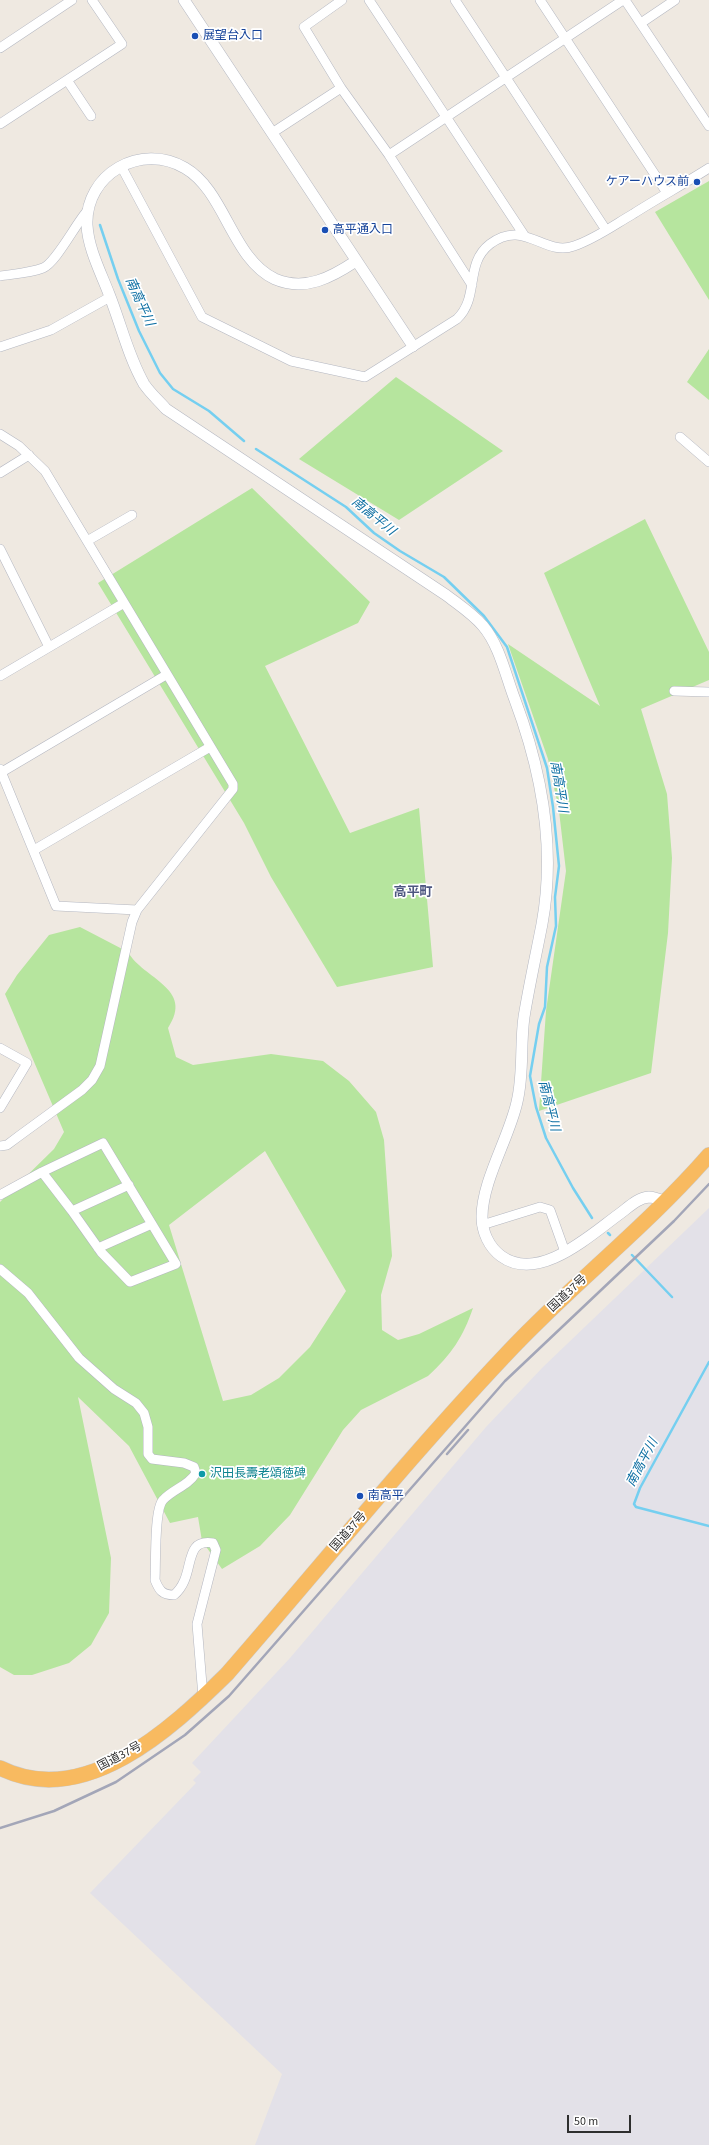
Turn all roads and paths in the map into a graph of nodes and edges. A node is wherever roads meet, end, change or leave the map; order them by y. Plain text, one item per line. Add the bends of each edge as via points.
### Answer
1 (72, 0) edge
2 (92, 0) edge
3 (184, 0) edge
4 (342, 0) edge
5 (369, 0) edge
6 (455, 0) edge
7 (540, 0) edge
8 (624, 0) edge
9 (675, 0) edge
10 (641, 23) junction
11 (564, 37) junction
12 (0, 48) edge
13 (505, 76) junction
14 (67, 80) junction
15 (341, 88) junction
16 (91, 116) dead end
17 (447, 117) junction
18 (0, 124) edge
19 (709, 126) edge
20 (272, 133) junction
21 (388, 155) junction
22 (121, 166) junction
23 (709, 168) edge
24 (667, 194) junction
25 (88, 210) junction
26 (606, 230) junction
27 (524, 235) junction
28 (356, 261) junction
29 (0, 276) edge
30 (472, 285) junction
31 (110, 297) junction
32 (0, 346) edge
33 (413, 346) junction
34 (0, 434) edge
35 (680, 438) dead end
36 (29, 456) junction
37 (709, 462) edge
38 (0, 473) edge
39 (132, 515) dead end
40 (87, 541) junction
41 (0, 549) edge
42 (124, 602) junction
43 (49, 647) junction
44 (166, 675) junction
45 (0, 676) edge
46 (674, 691) dead end
47 (709, 692) edge
48 (210, 747) junction
49 (1, 770) edge
50 (34, 850) junction
51 (137, 910) junction
52 (1, 1051) edge
53 (0, 1108) edge
54 (0, 1146) edge
55 (709, 1155) edge
56 (42, 1172) junction
57 (129, 1185) junction
58 (0, 1195) edge
59 (666, 1202) junction
60 (72, 1211) junction
61 (152, 1224) junction
62 (482, 1225) junction
63 (98, 1248) junction
64 (565, 1252) junction
65 (0, 1269) edge
66 (203, 1697) junction
67 (0, 1768) edge

1 - 12 street
2 - 14 street via 122,44
3 - 20 street
4 - 15 street via 304,27
5 - 17 street
6 - 13 street
7 - 11 street
8 - 10 street
8 - 11 street
9 - 10 street
10 - 19 street
11 - 13 street
11 - 24 street
13 - 17 street
13 - 26 street
14 - 16 street
14 - 18 street
15 - 20 street
15 - 21 street
17 - 21 street
17 - 27 street
20 - 28 street
21 - 30 street
22 - 25 street via 99,184
22 - 28 street via 133,161 158,159 171,161 192,173 211,196 255,264 276,279 295,284 317,282 331,277
22 - 33 street via 202,317 291,361 365,377
23 - 24 street
24 - 26 street
25 - 29 street via 50,263 42,268
25 - 31 street via 87,226 90,240
26 - 27 street via 574,247 566,248 556,247
27 - 30 street via 499,238 490,244 476,262
28 - 33 street
30 - 33 street via 469,304 464,312
31 - 32 street via 51,330
31 - 62 street via 138,371 147,388 166,409 446,595 485,628 499,656 526,729 541,787 545,818 546,886 542,924 531,972 524,1022 523,1063 518,1100 512,1123 487,1187
34 - 36 street
35 - 37 street
36 - 38 street
36 - 40 street via 45,471
39 - 40 street
40 - 42 street
41 - 43 street
42 - 43 street
42 - 44 street
43 - 45 street
44 - 48 street
44 - 49 street
46 - 47 street
48 - 50 street
48 - 51 street via 233,784 233,789
49 - 50 street
50 - 51 street via 56,906
51 - 54 street via 132,922 100,1066 92,1080 20,1136 7,1145
52 - 53 street via 27,1063
55 - 59 highway, 国道37号
56 - 57 street via 103,1143
56 - 58 street
56 - 60 street
57 - 60 street
57 - 61 street
59 - 64 street via 651,1197 637,1201
59 - 66 highway, 国道37号 via 498,1363 448,1417 227,1674
60 - 63 street
61 - 63 street
61 - 63 street via 176,1264 130,1282
62 - 64 street via 491,1247 501,1256 518,1264 542,1264
62 - 64 street via 540,1207 550,1210
65 - 66 street via 28,1293 78,1358 114,1389 136,1403 144,1413 148,1427 148,1454 152,1459 184,1463 194,1467 196,1473 191,1482 168,1495 158,1506 155,1580 159,1590 166,1595 174,1595 184,1584 196,1545 202,1542 213,1543 216,1550 197,1624
66 - 67 highway, 国道37号 via 138,1749 106,1767 78,1776 42,1779

